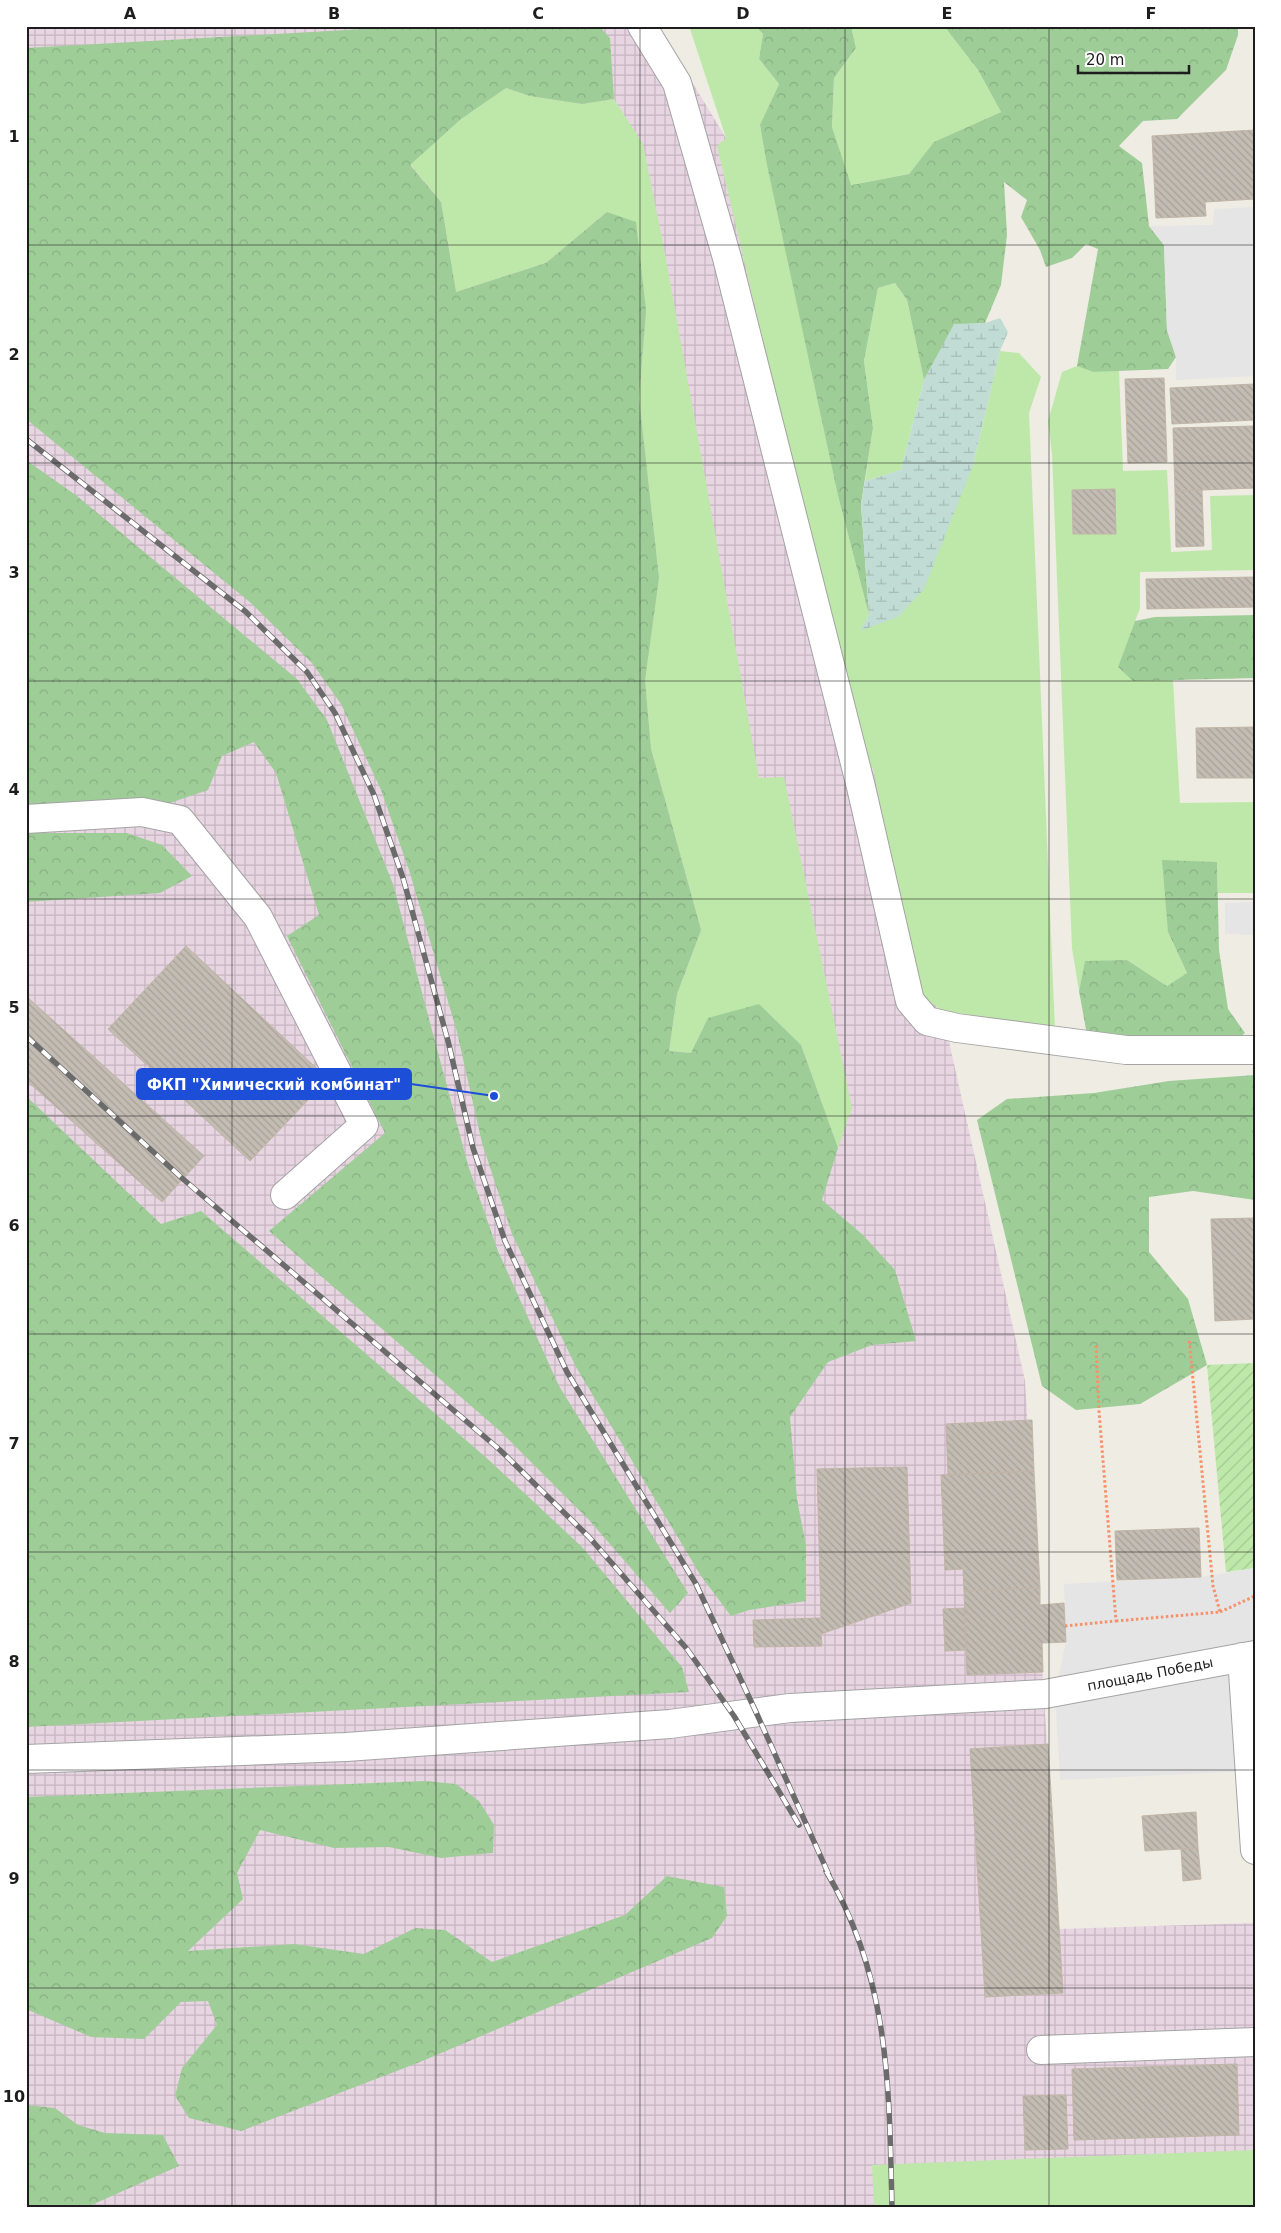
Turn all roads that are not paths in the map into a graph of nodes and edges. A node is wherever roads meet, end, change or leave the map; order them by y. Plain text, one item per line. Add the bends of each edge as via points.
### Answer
1 (642, 26) edge
2 (26, 819) edge
3 (1255, 1050) edge
4 (286, 1195) dead end
5 (1249, 1656) edge
6 (26, 1760) edge
7 (1255, 1850) edge
8 (1255, 2042) edge
9 (1041, 2050) dead end

1 - 3 street via 678,83 727,258 861,787 910,1000 927,1021 957,1028 1126,1050
2 - 4 street via 142,812 180,820 258,917 364,1125
5 - 6 street, площадь Победы via 1045,1694 790,1708 670,1724 356,1746
5 - 7 street
8 - 9 street

